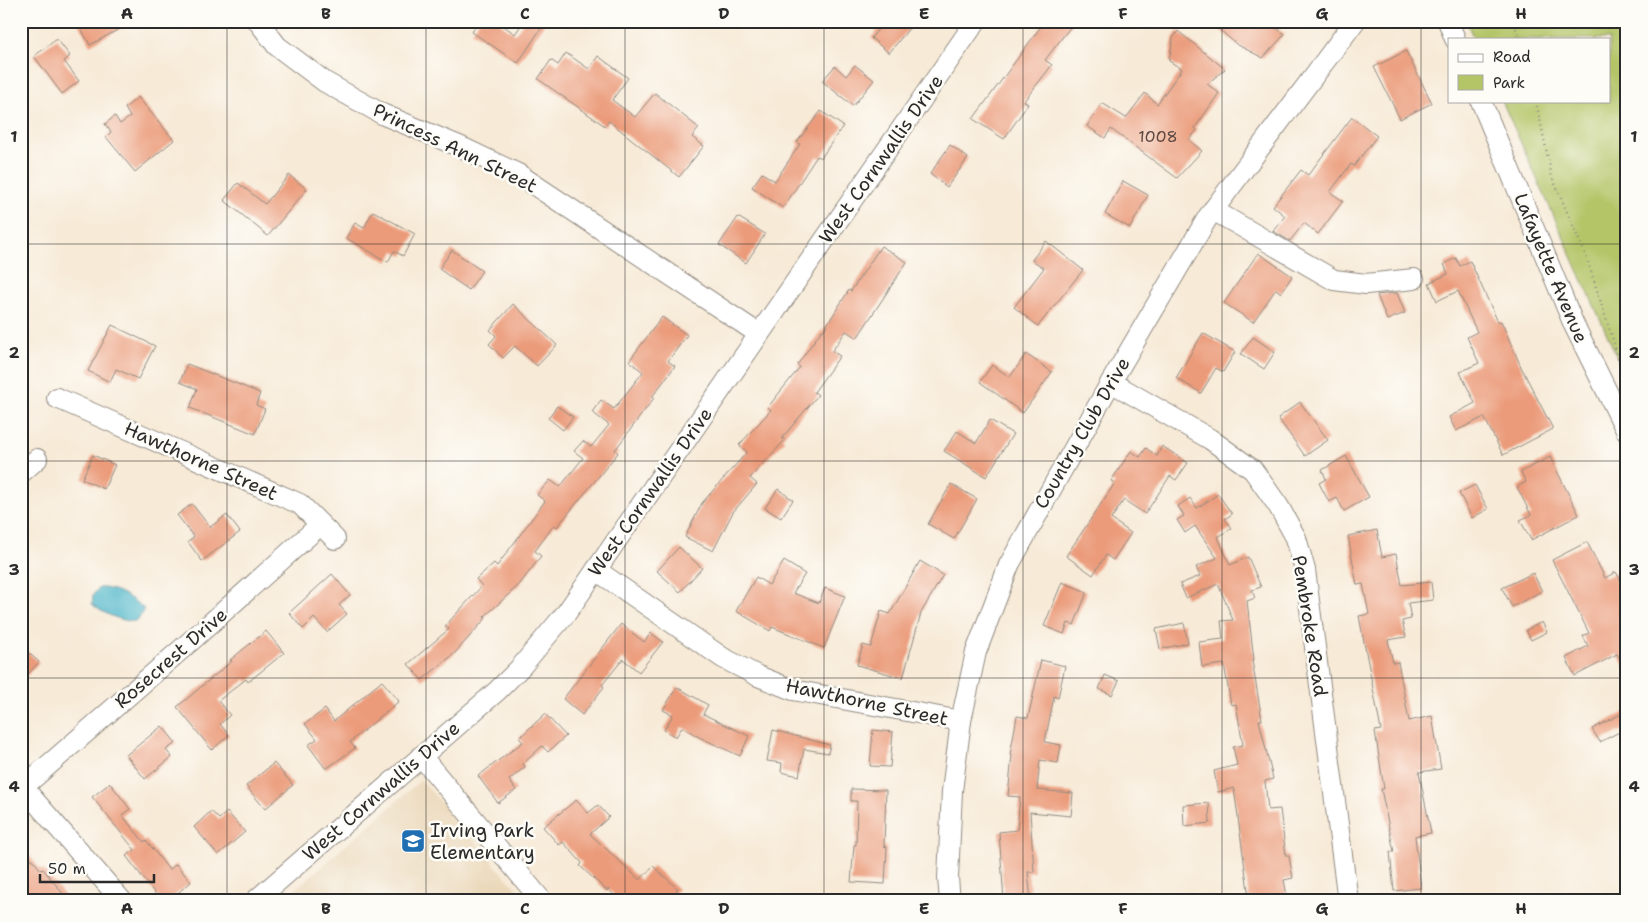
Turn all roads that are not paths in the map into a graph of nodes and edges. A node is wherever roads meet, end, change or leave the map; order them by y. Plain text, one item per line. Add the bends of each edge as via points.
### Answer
1 (258, 21) edge
2 (976, 21) edge
3 (1354, 21) edge
4 (1448, 21) edge
5 (1455, 38) edge
6 (1481, 102) edge
7 (1213, 210) junction
8 (1414, 279) dead end
9 (759, 334) junction
10 (1111, 382) junction
11 (57, 398) dead end
12 (1627, 432) edge
13 (38, 459) dead end
14 (21, 473) edge
15 (328, 532) joint
16 (596, 570) junction
17 (961, 721) junction
18 (420, 756) junction
19 (22, 787) edge
20 (122, 901) edge
21 (255, 901) edge
22 (542, 901) edge
23 (950, 901) edge
24 (1348, 901) edge

1 - 9 street, Princess Ann Street via 277,46 325,82 382,114 518,174
2 - 9 street, West Cornwallis Drive
3 - 7 street, Country Club Drive
4 - 5 street
6 - 12 street, Lafayette Avenue via 1574,325
7 - 8 street via 1334,280 1366,284
7 - 10 street, Country Club Drive
9 - 16 street, West Cornwallis Drive
10 - 17 street, Country Club Drive via 1009,565 976,652
10 - 24 street, Pembroke Road via 1210,439 1253,470 1296,538 1305,570
11 - 15 street, Hawthorne Street via 300,504
13 - 14 street
15 - 19 street, Rosecrest Drive via 192,640
16 - 17 street, Hawthorne Street via 723,658 758,676 793,690
16 - 18 street, West Cornwallis Drive via 567,612 520,668
17 - 23 street, Country Club Drive via 952,791
18 - 21 street, West Cornwallis Drive
18 - 22 street
19 - 20 street

